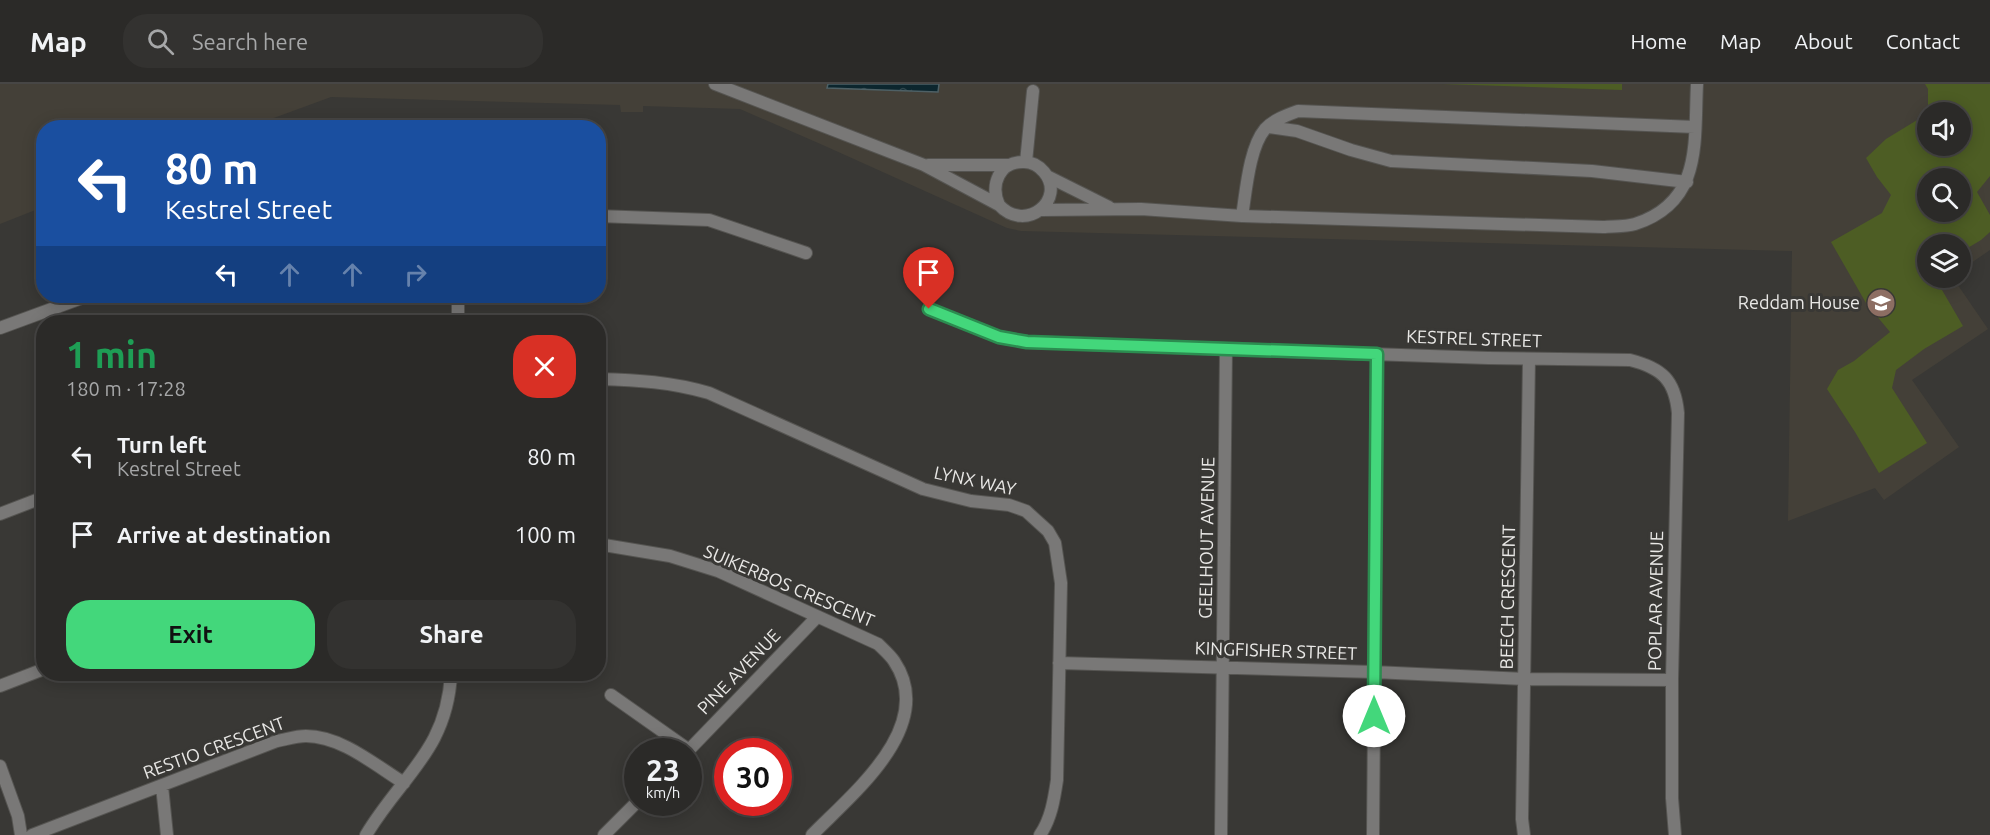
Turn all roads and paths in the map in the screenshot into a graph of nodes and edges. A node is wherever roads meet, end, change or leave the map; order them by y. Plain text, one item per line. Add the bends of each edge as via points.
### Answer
1 (715, 84) edge
2 (1697, 84) edge
3 (1033, 91) dead end
4 (1268, 127) junction
5 (1695, 127) junction
6 (1026, 162) junction
7 (924, 165) junction
8 (1009, 165) junction
9 (1047, 176) junction
10 (1687, 182) junction
11 (999, 205) junction
12 (1110, 208) junction
13 (1041, 210) junction
14 (606, 216) edge
15 (1242, 216) junction
16 (806, 253) dead end
17 (68, 303) edge
18 (929, 309) dead end
19 (0, 328) edge
20 (1226, 349) junction
21 (1377, 354) junction
22 (1529, 359) junction
23 (1661, 372) joint
24 (606, 379) edge
25 (36, 500) edge
26 (0, 514) edge
27 (606, 545) edge
28 (817, 617) junction
29 (1059, 663) junction
30 (1224, 668) junction
31 (36, 672) edge
32 (1374, 672) junction
33 (1525, 679) junction
34 (1672, 680) junction
35 (451, 681) edge
36 (0, 686) edge
37 (611, 696) dead end
38 (670, 738) edge
39 (701, 738) edge
40 (0, 766) edge
41 (404, 783) junction
42 (162, 786) junction
43 (624, 815) edge
44 (21, 835) edge
45 (32, 835) edge
46 (167, 835) edge
47 (366, 835) edge
48 (604, 835) edge
49 (812, 835) edge
50 (1040, 835) edge
51 (1221, 835) edge
52 (1372, 835) edge
53 (1524, 835) edge
54 (1676, 835) edge

1 - 7 street
2 - 5 street
3 - 6 street
4 - 5 street via 1304,110
4 - 10 street via 1298,130 1391,161 1592,171
4 - 15 street via 1256,145
5 - 10 street
6 - 8 street
6 - 9 street
7 - 8 street
7 - 11 street
8 - 11 street via 994,188
9 - 12 street
9 - 13 street via 1050,194
10 - 15 street via 1669,206 1633,225
11 - 13 street via 1014,216 1024,217
12 - 13 street
12 - 15 street
14 - 16 street via 709,220
17 - 19 street
18 - 20 street, KESTREL STREET via 999,337 1027,342
20 - 21 street, KESTREL STREET
20 - 30 street, GEELHOUT AVENUE
21 - 22 street, KESTREL STREET
21 - 32 street
22 - 23 street, KESTREL STREET via 1630,360 1649,364
22 - 33 street, BEECH CRESCENT
23 - 34 street, POPLAR AVENUE via 1677,396 1678,413
24 - 29 street, LYNX WAY via 656,381 709,393 923,489 971,501 1009,505 1026,512 1048,531 1059,560
25 - 26 street
27 - 28 street, SUIKERBOS CRESCENT via 670,556 718,571
28 - 39 street, PINE AVENUE
28 - 49 street, SUIKERBOS CRESCENT via 878,644 894,661 904,684 906,710 888,754
29 - 30 street, KINGFISHER STREET
29 - 50 street, LYNX WAY via 1057,780 1053,808
30 - 32 street, KINGFISHER STREET
30 - 51 street, GEELHOUT AVENUE
31 - 36 street
32 - 33 street, KINGFISHER STREET
32 - 52 street
33 - 34 street, KINGFISHER STREET
33 - 53 street, BEECH CRESCENT
34 - 54 street, POPLAR AVENUE via 1672,798
35 - 41 street via 450,697 432,745
37 - 38 street
40 - 44 street
41 - 42 street, RESTIO CRESCENT via 336,742 304,735 278,741
41 - 47 street
42 - 45 street, RESTIO CRESCENT
42 - 46 street
43 - 48 street

